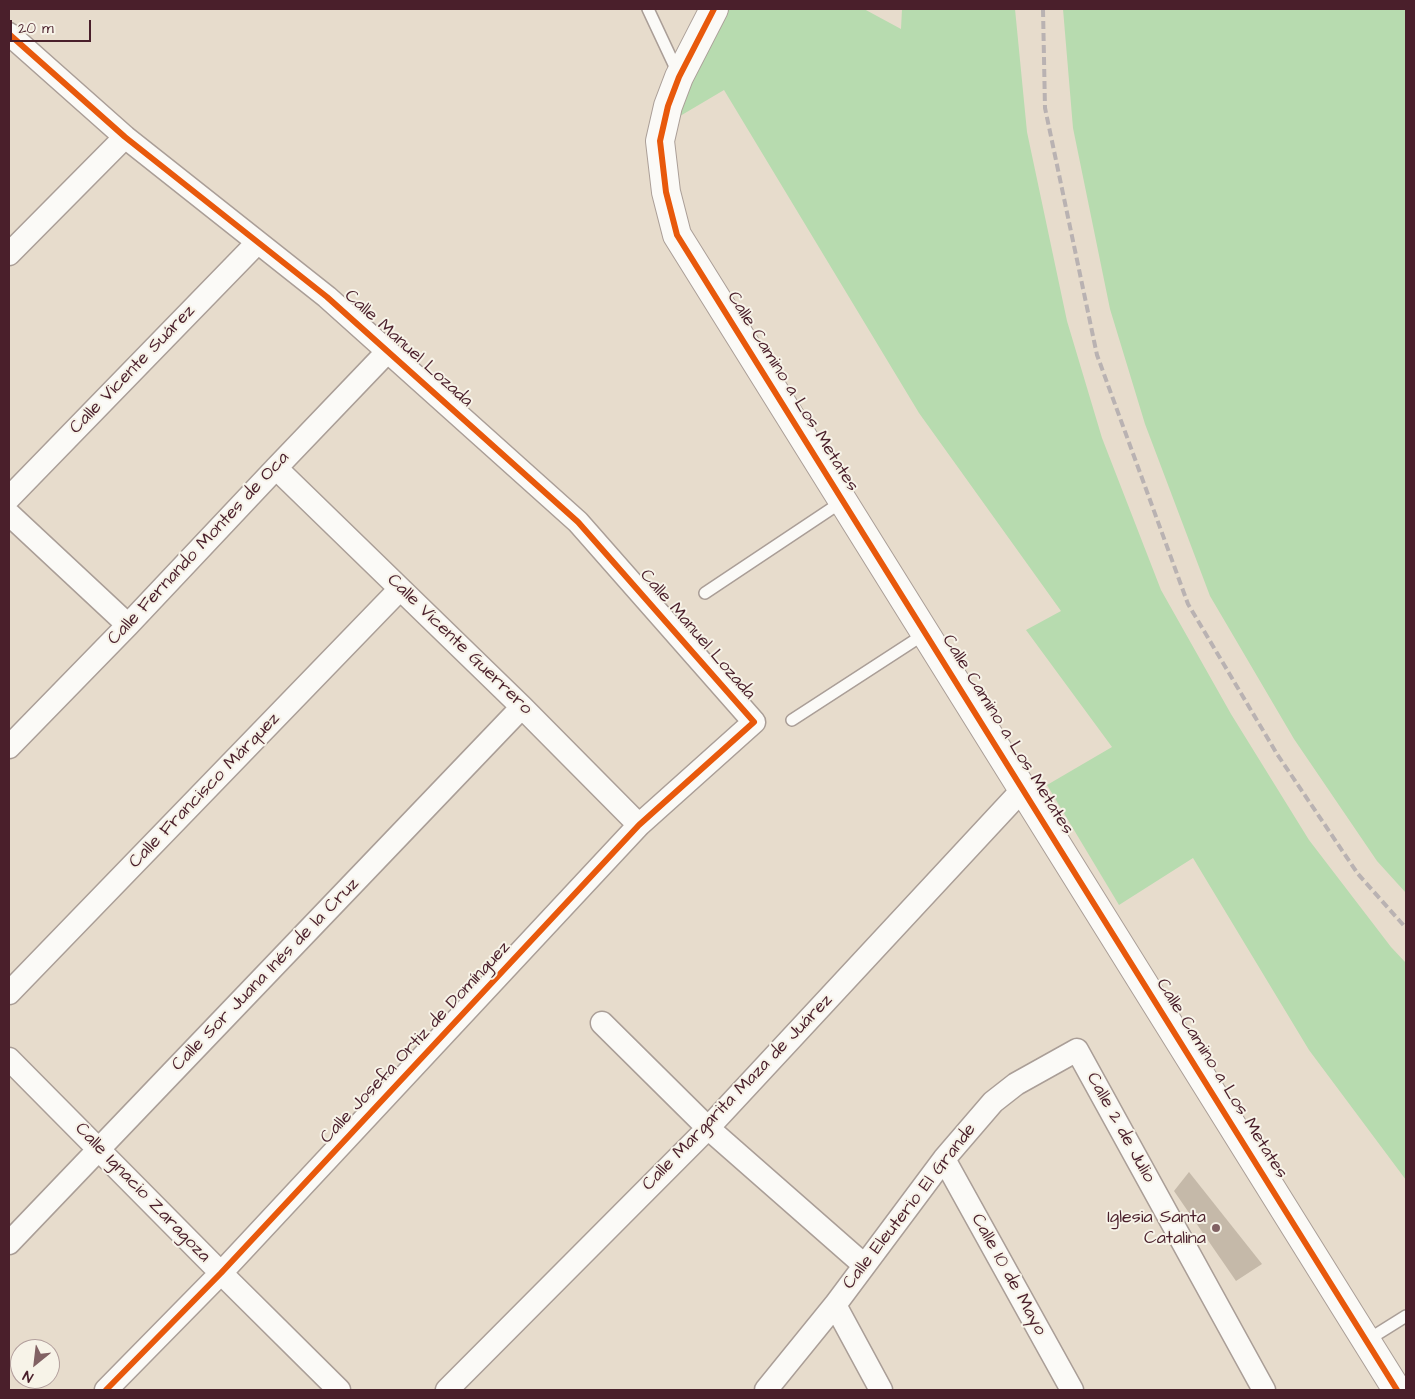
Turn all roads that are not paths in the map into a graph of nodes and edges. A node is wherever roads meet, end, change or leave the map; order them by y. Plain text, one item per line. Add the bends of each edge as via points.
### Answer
1 (648, 9) edge
2 (714, 9) edge
3 (9, 34) edge
4 (679, 77) junction
5 (125, 137) junction
6 (257, 243) junction
7 (9, 254) edge
8 (388, 352) junction
9 (276, 468) junction
10 (9, 498) edge
11 (843, 501) junction
12 (9, 514) edge
13 (400, 589) junction
14 (705, 593) dead end
15 (128, 625) junction
16 (926, 633) junction
17 (522, 707) junction
18 (792, 720) dead end
19 (754, 722) joint
20 (9, 747) edge
21 (1023, 789) junction
22 (639, 825) junction
23 (9, 993) edge
24 (602, 1023) dead end
25 (1077, 1050) joint
26 (9, 1058) edge
27 (708, 1128) junction
28 (100, 1149) junction
29 (944, 1159) junction
30 (9, 1243) edge
31 (864, 1265) junction
32 (221, 1273) junction
33 (835, 1306) junction
34 (1406, 1316) edge
35 (1366, 1341) junction
36 (106, 1390) edge
37 (339, 1390) edge
38 (446, 1390) edge
39 (766, 1390) edge
40 (881, 1390) edge
41 (1072, 1390) edge
42 (1264, 1390) edge
43 (1396, 1390) edge

1 - 4 lane
2 - 4 street, Calle Camino a Los Metates
3 - 5 street, Calle Manuel Lozada
4 - 11 street, Calle Camino a Los Metates via 660,141 666,192 677,235
5 - 6 street, Calle Manuel Lozada
5 - 7 street
6 - 8 street, Calle Manuel Lozada via 328,297
6 - 10 street, Calle Vicente Suárez
8 - 9 street, Calle Fernando Montes de Oca
8 - 19 street, Calle Manuel Lozada via 578,522
9 - 13 street, Calle Vicente Guerrero
9 - 15 street, Calle Fernando Montes de Oca
11 - 14 lane
11 - 16 street, Calle Camino a Los Metates
12 - 15 street
13 - 17 street, Calle Vicente Guerrero
13 - 23 street, Calle Francisco Márquez
15 - 20 street, Calle Fernando Montes de Oca
16 - 18 lane
16 - 21 street, Calle Camino a Los Metates
17 - 22 street, Calle Vicente Guerrero
17 - 28 street, Calle Sor Juana Inés de la Cruz
19 - 22 street, Calle Josefa Ortiz de Domínguez
21 - 27 street, Calle Margarita Maza de Juárez
21 - 35 street, Calle Camino a Los Metates
22 - 32 street, Calle Josefa Ortiz de Domínguez
24 - 27 street
25 - 29 street, Calle Eleuterio El Grande via 1016,1084 993,1102
25 - 42 street, Calle 2 de Julio
26 - 28 street, Calle Ignacio Zaragoza
27 - 31 street
27 - 38 street, Calle Margarita Maza de Juárez
28 - 30 street, Calle Sor Juana Inés de la Cruz
28 - 32 street, Calle Ignacio Zaragoza
29 - 31 street, Calle Eleuterio El Grande
29 - 41 street, Calle 10 de Mayo
31 - 33 street, Calle Eleuterio El Grande
32 - 36 street, Calle Josefa Ortiz de Domínguez
32 - 37 street, Calle Ignacio Zaragoza
33 - 39 street, Calle Eleuterio El Grande
33 - 40 street
34 - 35 lane
35 - 43 street, Calle Camino a Los Metates

